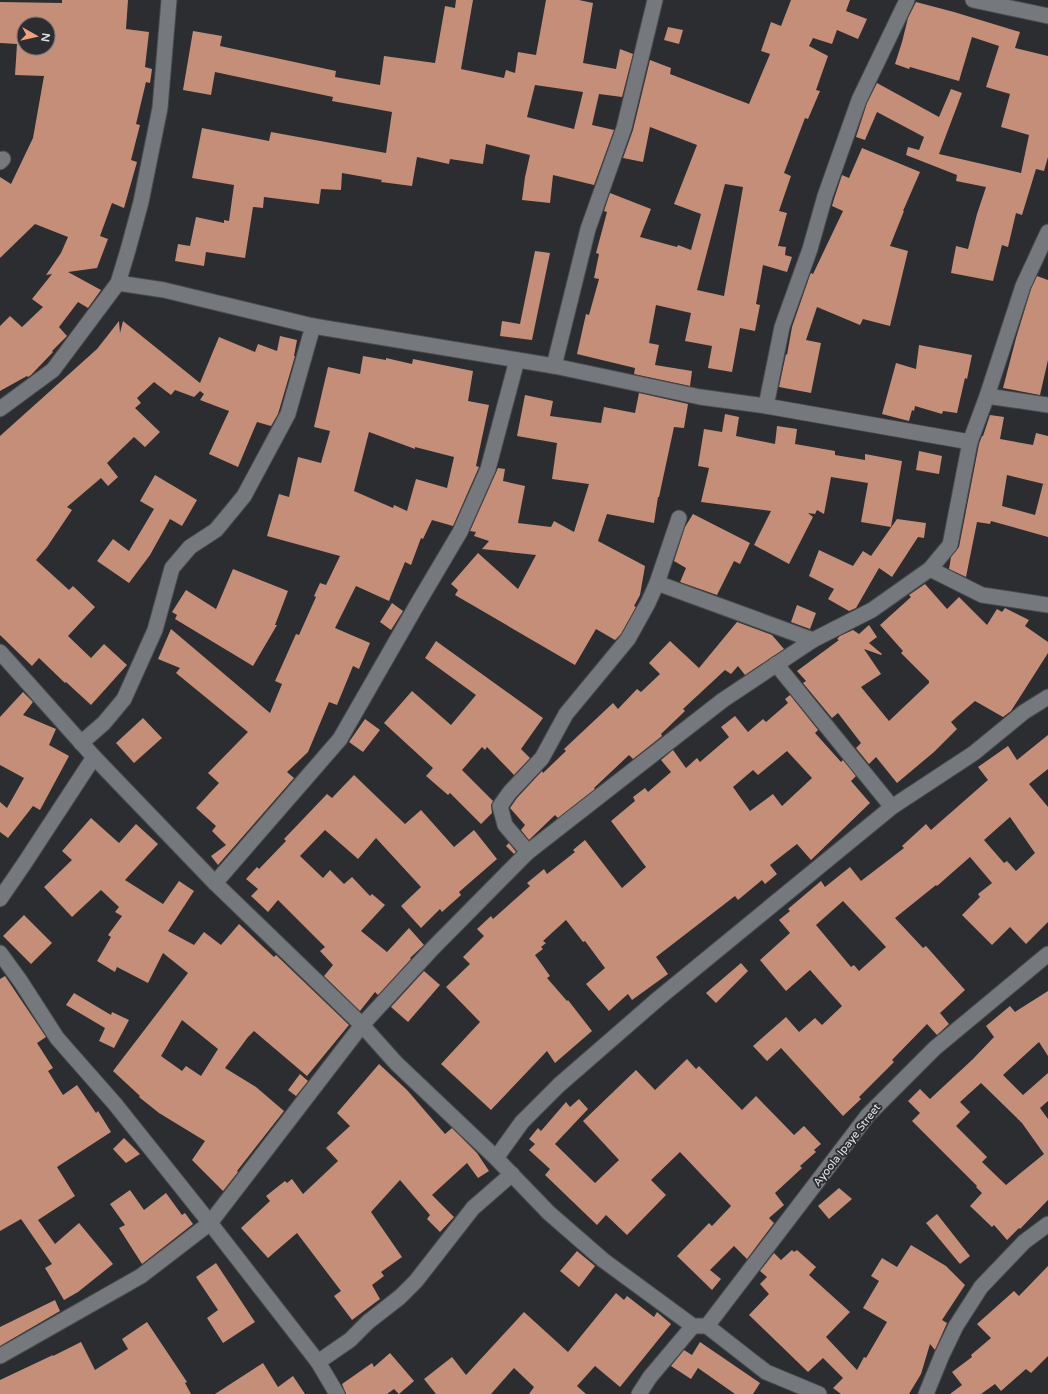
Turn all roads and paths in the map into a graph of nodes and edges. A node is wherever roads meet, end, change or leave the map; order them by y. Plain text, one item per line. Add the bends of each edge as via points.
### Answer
1 (169, 0) edge
2 (654, 0) edge
3 (907, 0) edge
4 (976, 0) edge
5 (1048, 16) edge
6 (1048, 232) edge
7 (118, 283) junction
8 (313, 326) junction
9 (517, 360) junction
10 (554, 366) junction
11 (987, 396) junction
12 (1048, 405) edge
13 (766, 406) junction
14 (0, 410) edge
15 (970, 442) junction
16 (679, 518) dead end
17 (930, 569) junction
18 (656, 583) junction
19 (1048, 605) edge
20 (813, 640) junction
21 (0, 652) edge
22 (776, 664) junction
23 (1048, 697) edge
24 (81, 743) junction
25 (94, 757) junction
26 (892, 807) junction
27 (528, 852) junction
28 (215, 883) junction
29 (0, 899) edge
30 (0, 953) edge
31 (1048, 954) edge
32 (362, 1025) junction
33 (496, 1158) junction
34 (512, 1174) junction
35 (210, 1223) junction
36 (1048, 1224) edge
37 (700, 1326) junction
38 (0, 1356) edge
39 (318, 1362) junction
40 (337, 1394) edge
41 (639, 1394) edge
42 (819, 1394) edge
43 (926, 1394) edge

1 - 7 street via 160,108 141,202
2 - 10 street via 624,128 588,229
3 - 13 street via 859,100 828,188 810,249 782,327
4 - 5 street
6 - 11 street via 1023,286
7 - 8 street via 164,290
7 - 14 street via 53,370
8 - 9 street
8 - 24 street via 288,414 244,496 216,530 190,547 172,568 155,630 124,699 104,723
9 - 10 street
9 - 28 street via 488,469 460,532 340,739
10 - 13 street via 700,397
11 - 12 street
11 - 15 street
13 - 15 street
15 - 17 street via 950,545
16 - 18 street
17 - 19 street via 982,596
17 - 20 street via 872,610
18 - 20 street
18 - 27 street via 628,639 566,714 542,758 500,806 505,825
20 - 22 street
21 - 24 street
22 - 26 street
22 - 27 street via 723,700
23 - 26 street via 1024,712 974,753
24 - 25 street
25 - 28 street
25 - 29 street
26 - 33 street via 659,998 559,1085 522,1122
27 - 32 street via 433,948
28 - 32 street
30 - 35 street via 57,1038 115,1104
31 - 37 street, Ayoola Ipaye Street via 935,1048 868,1115
32 - 33 street via 396,1063
32 - 35 street
33 - 34 street
34 - 37 street via 549,1213 603,1260
34 - 39 street via 473,1208 400,1298 368,1322 350,1340
35 - 38 street via 141,1276
35 - 39 street
36 - 43 street via 1024,1242 981,1288 956,1326
37 - 41 street, Ayoola Ipaye Street via 650,1377
37 - 42 street via 766,1372
39 - 40 street

